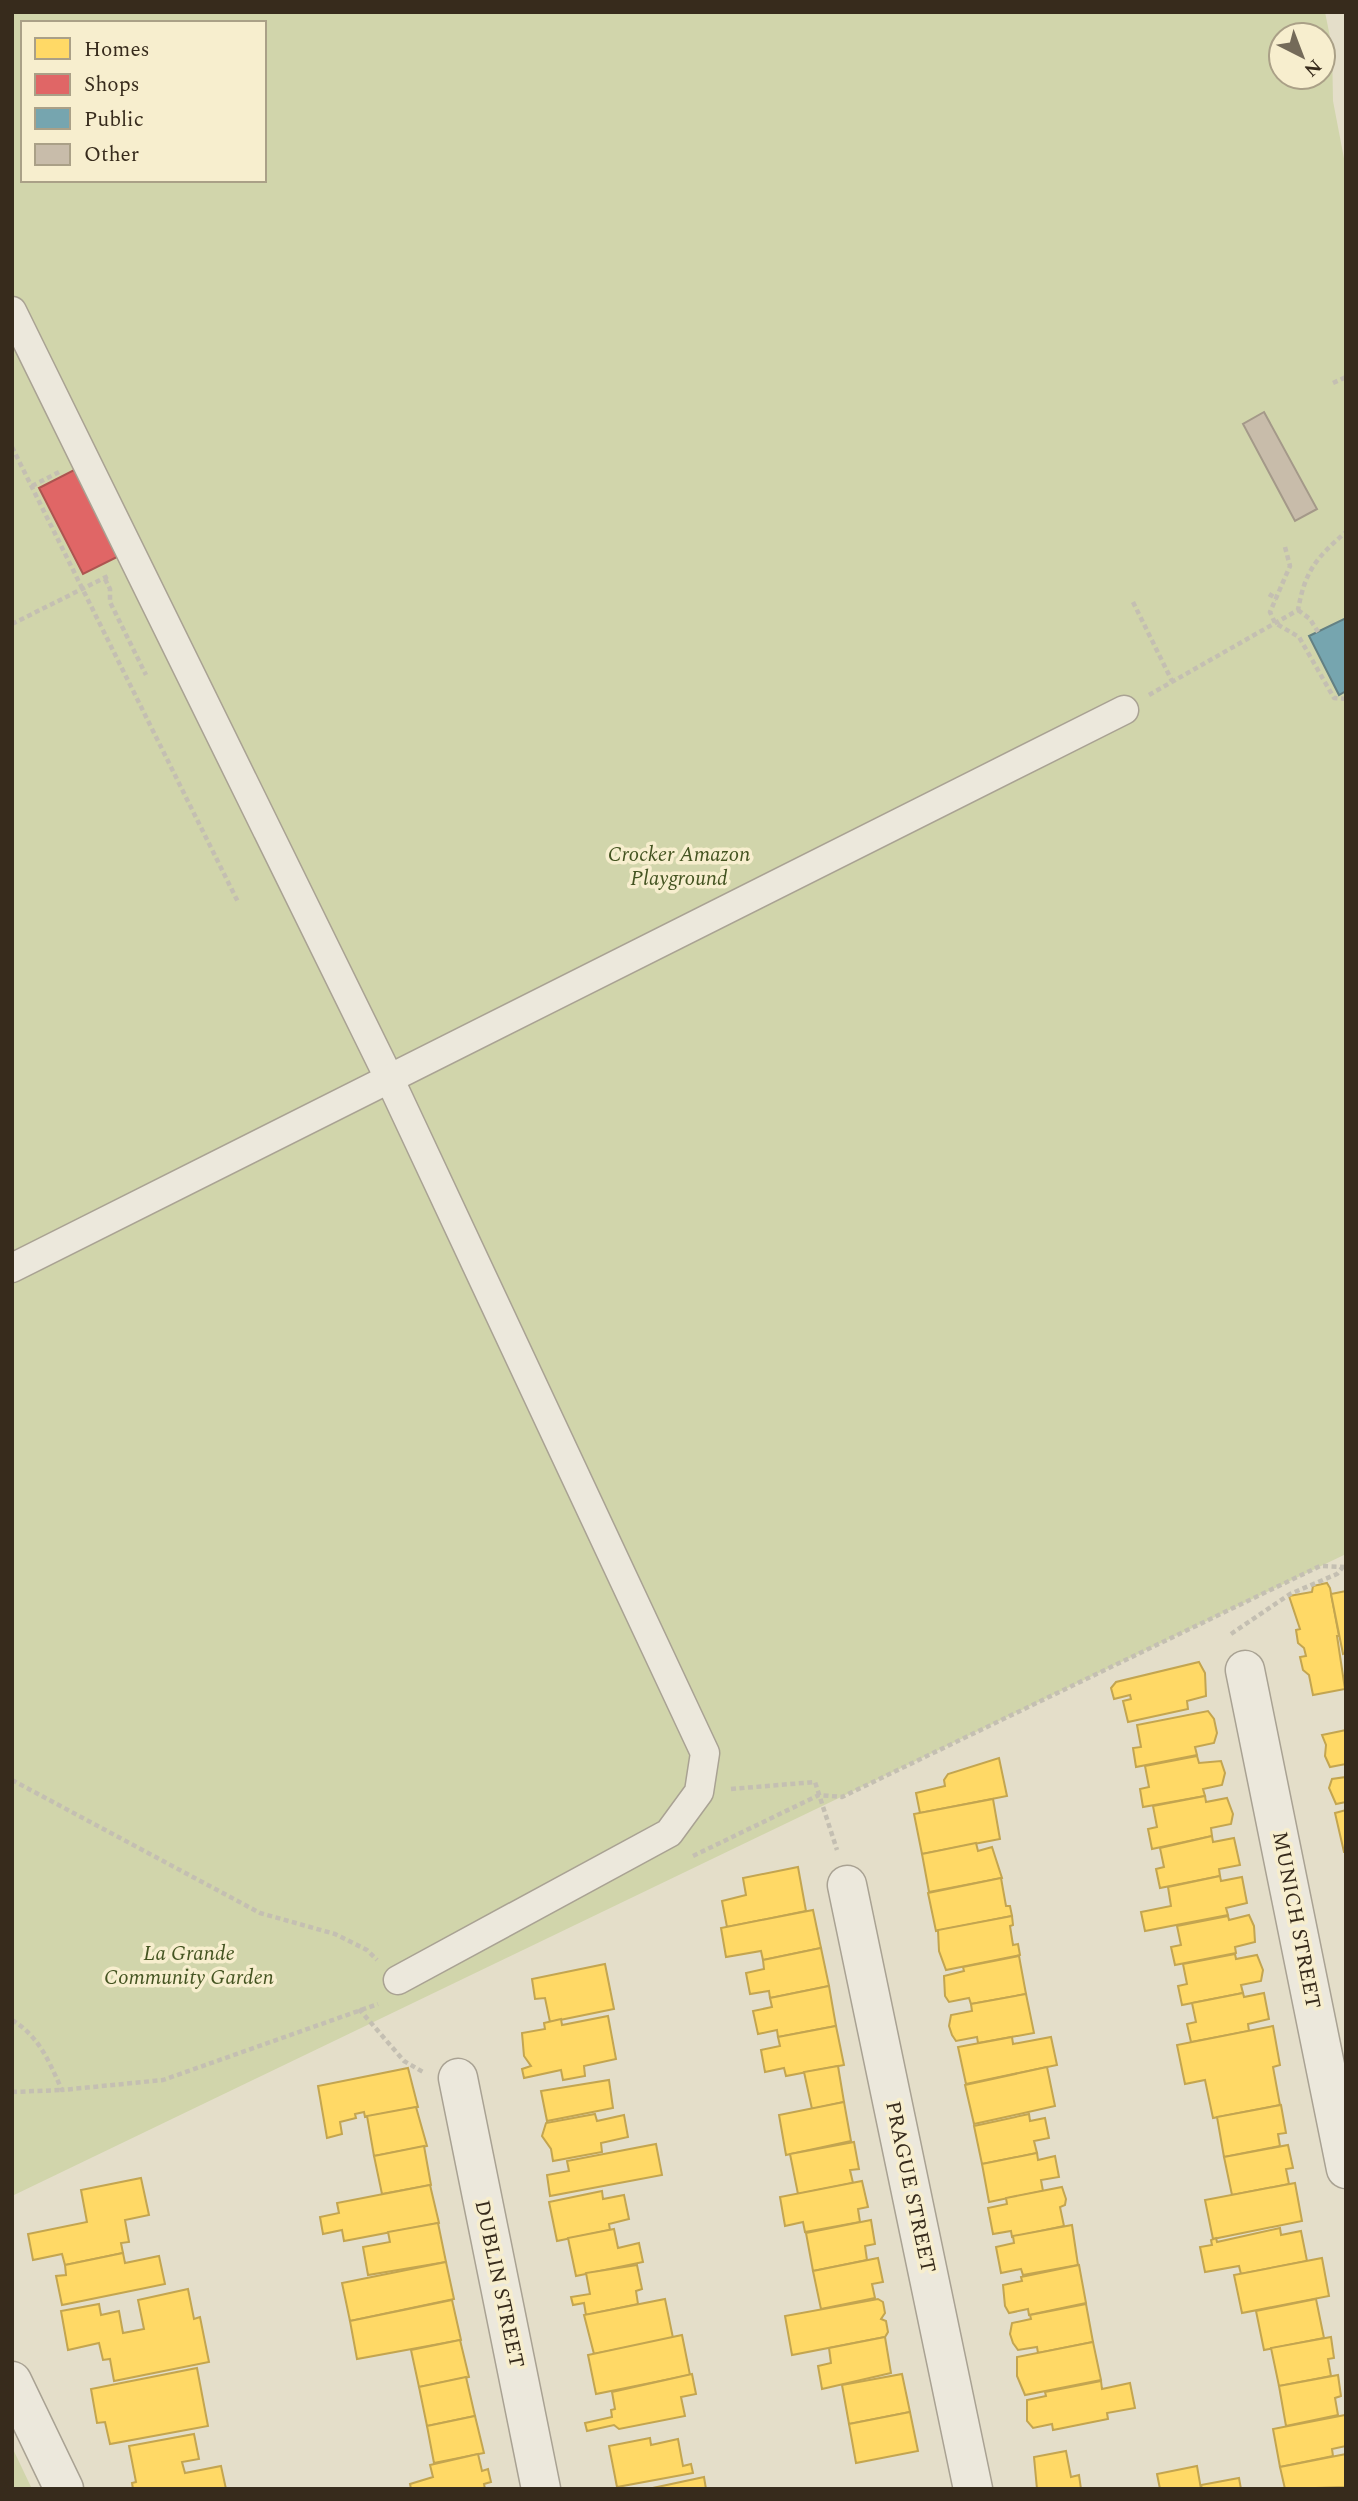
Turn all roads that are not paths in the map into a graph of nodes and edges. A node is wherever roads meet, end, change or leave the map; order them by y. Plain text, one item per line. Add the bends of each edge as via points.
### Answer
1 (12, 311) edge
2 (1124, 710) road end
3 (390, 1080) junction
4 (12, 1268) edge
5 (1245, 1670) road end
6 (847, 1885) dead end
7 (398, 1980) road end
8 (458, 2078) dead end
9 (1346, 2169) edge
10 (12, 2381) edge
11 (64, 2489) edge
12 (541, 2489) edge
13 (973, 2489) edge

1 - 3 street
2 - 3 street
3 - 4 street
3 - 7 street via 705,1753 699,1792 669,1833
5 - 9 street, MUNICH STREET
6 - 13 street, PRAGUE STREET
8 - 12 street, DUBLIN STREET
10 - 11 street

